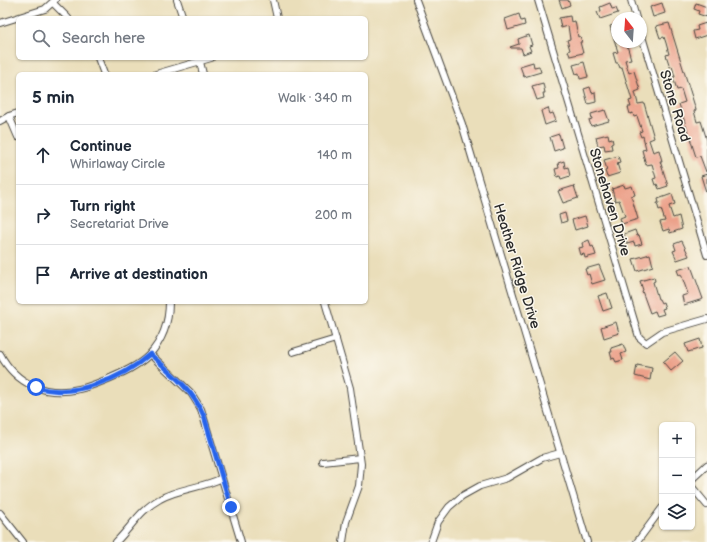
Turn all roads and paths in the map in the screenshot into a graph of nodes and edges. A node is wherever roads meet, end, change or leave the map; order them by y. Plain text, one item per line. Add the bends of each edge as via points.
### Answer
1 (177, 0) edge
2 (273, 0) edge
3 (416, 0) edge
4 (538, 0) edge
5 (631, 0) edge
6 (54, 1) edge
7 (634, 12) edge
8 (22, 16) edge
9 (66, 16) edge
10 (182, 16) edge
11 (277, 16) edge
12 (16, 18) edge
13 (0, 23) edge
14 (645, 48) edge
15 (99, 60) edge
16 (197, 61) edge
17 (103, 72) edge
18 (162, 72) edge
19 (202, 72) edge
20 (16, 114) edge
21 (9, 116) junction
22 (0, 121) edge
23 (16, 132) edge
24 (707, 254) edge
25 (169, 304) edge
26 (326, 304) edge
27 (707, 319) edge
28 (336, 339) junction
29 (293, 352) dead end
30 (0, 354) edge
31 (150, 354) junction
32 (560, 453) junction
33 (360, 458) junction
34 (323, 462) dead end
35 (707, 465) edge
36 (695, 476) edge
37 (222, 478) junction
38 (695, 491) edge
39 (707, 505) edge
40 (659, 512) edge
41 (0, 513) edge
42 (23, 542) edge
43 (116, 542) edge
44 (241, 542) edge
45 (343, 542) edge
46 (431, 542) edge
47 (587, 542) edge
48 (637, 542) edge

1 - 10 street
2 - 11 street
3 - 32 street, Heather Ridge Drive via 462,124
4 - 27 street, Stonehaven Drive via 639,337 646,343 662,332
5 - 7 street
6 - 8 street via 45,9
6 - 9 street
12 - 13 street
14 - 24 street, Stone Road
15 - 17 street
16 - 18 street
16 - 19 street
20 - 21 street
21 - 22 street
21 - 23 street
25 - 31 street via 165,329
26 - 28 street
28 - 29 street
28 - 33 street via 350,388
30 - 31 street via 8,367 24,381 41,389 62,391 78,390 119,374
31 - 37 street via 191,393 198,404 204,416
32 - 46 street via 542,458 507,478 480,486 462,496 449,507 438,522
32 - 47 street, Heather Ridge Drive
33 - 34 street
33 - 45 street via 359,486 346,522
35 - 36 street
37 - 43 street via 160,498 141,512
37 - 44 street
38 - 39 street
40 - 48 street
41 - 42 street

